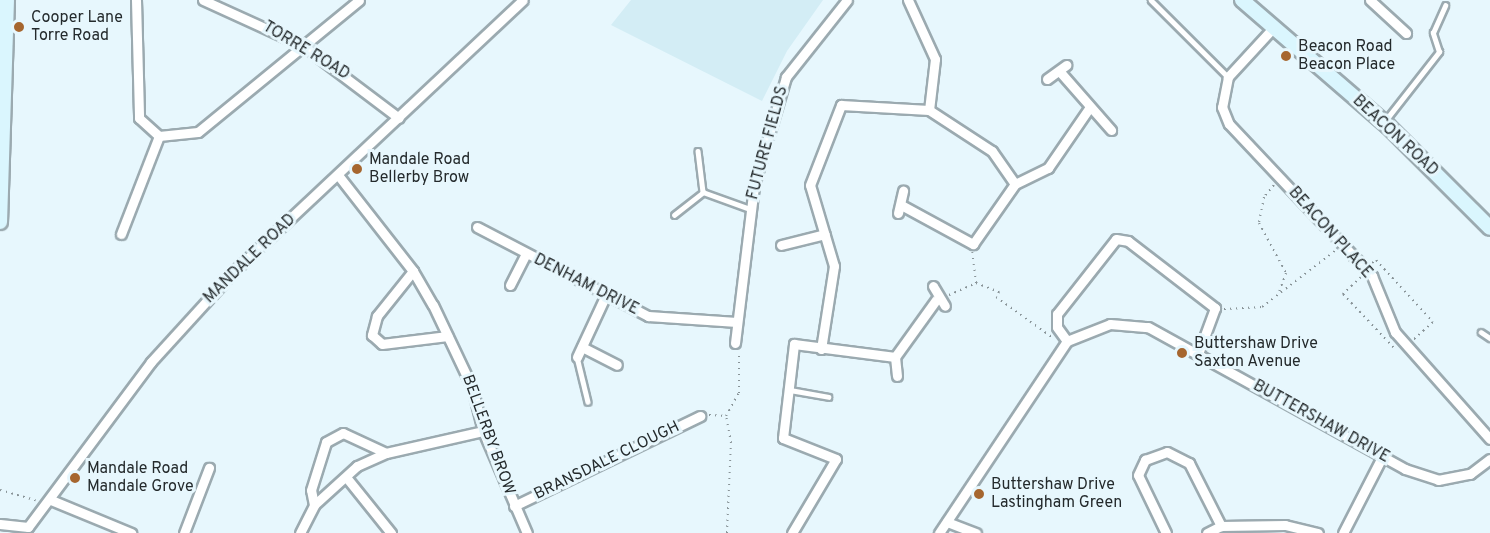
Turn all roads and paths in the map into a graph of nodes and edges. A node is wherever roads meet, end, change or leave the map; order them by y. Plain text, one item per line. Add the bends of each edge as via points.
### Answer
1 (7, 0) edge
2 (136, 0) edge
3 (204, 0) edge
4 (358, 0) edge
5 (523, 0) edge
6 (847, 0) edge
7 (908, 0) edge
8 (1151, 0) edge
9 (1242, 0) edge
10 (1370, 0) edge
11 (224, 3) edge
12 (1445, 6) dead end
13 (1273, 28) junction
14 (1406, 33) dead end
15 (303, 45) junction
16 (1228, 77) junction
17 (1047, 79) dead end
18 (1090, 107) junction
19 (929, 110) junction
20 (399, 118) junction
21 (1384, 123) junction
22 (1111, 130) dead end
23 (159, 136) junction
24 (698, 151) dead end
25 (338, 175) junction
26 (1281, 179) junction
27 (0, 184) edge
28 (1015, 184) junction
29 (903, 191) dead end
30 (703, 192) junction
31 (750, 209) junction
32 (674, 215) dead end
33 (0, 222) edge
34 (1489, 223) edge
35 (477, 226) dead end
36 (122, 234) dead end
37 (825, 234) junction
38 (973, 244) junction
39 (781, 245) dead end
40 (1342, 245) junction
41 (526, 254) junction
42 (413, 271) junction
43 (976, 283) junction
44 (510, 285) dead end
45 (933, 286) dead end
46 (604, 297) junction
47 (1277, 297) junction
48 (936, 300) junction
49 (945, 306) dead end
50 (1215, 308) junction
51 (737, 322) junction
52 (1480, 332) dead end
53 (448, 336) junction
54 (1490, 338) edge
55 (735, 343) joint
56 (1066, 344) junction
57 (582, 347) junction
58 (821, 349) junction
59 (1198, 354) junction
60 (578, 357) joint
61 (895, 357) junction
62 (617, 365) dead end
63 (897, 376) dead end
64 (790, 390) junction
65 (828, 397) dead end
66 (588, 402) dead end
67 (700, 416) joint
68 (726, 416) junction
69 (483, 431) junction
70 (1490, 439) edge
71 (386, 453) junction
72 (1382, 457) junction
73 (1490, 459) edge
74 (209, 468) dead end
75 (345, 477) junction
76 (0, 490) edge
77 (48, 503) junction
78 (314, 505) junction
79 (514, 506) junction
80 (947, 522) junction
81 (0, 524) edge
82 (1221, 526) junction
83 (131, 533) edge
84 (184, 533) edge
85 (300, 533) edge
86 (391, 533) edge
87 (528, 533) edge
88 (727, 533) edge
89 (792, 533) edge
90 (939, 533) edge
91 (976, 533) edge
92 (1166, 533) edge
93 (1207, 533) edge
94 (1318, 533) edge
95 (1343, 533) edge

1 - 27 main road
2 - 23 street via 139,118
3 - 11 street, TORRE ROAD
4 - 15 street
5 - 20 street, MANDALE ROAD
6 - 31 street, FUTURE FIELDS via 786,77
7 - 19 street via 935,59
8 - 16 lane
9 - 13 main road, BEACON ROAD
10 - 14 street
11 - 15 street, TORRE ROAD
12 - 21 lane via 1434,28 1439,52
13 - 16 street
13 - 21 main road, BEACON ROAD
15 - 20 street, TORRE ROAD
15 - 23 street via 198,132
16 - 26 street, BEACON PLACE via 1222,106 1229,124
17 - 18 street via 1064,69
18 - 22 street
18 - 28 street via 1048,168
19 - 28 street via 992,151
19 - 37 street via 841,105 810,185
20 - 25 street, MANDALE ROAD
21 - 34 main road, BEACON ROAD
23 - 36 street
24 - 30 lane
25 - 42 street, BELLERBY BROW
25 - 77 street, MANDALE ROAD via 231,274 151,362
26 - 40 street, BEACON PLACE
26 - 47 path via 1264,197 1259,223 1286,273
27 - 33 main road
28 - 38 street
29 - 38 street via 900,209
30 - 31 lane
30 - 32 lane
31 - 51 street, FUTURE FIELDS
35 - 41 street, DENHAM DRIVE
37 - 39 street
37 - 58 street via 834,266
38 - 43 path
40 - 47 path
40 - 70 street, BEACON PLACE via 1372,276 1395,333
41 - 44 street
41 - 46 street, DENHAM DRIVE
42 - 53 street, BELLERBY BROW
42 - 53 street via 377,316 372,335 382,344
43 - 48 path
43 - 56 path via 999,292 996,297
45 - 48 street
46 - 51 street, DENHAM DRIVE via 657,319
46 - 57 street
47 - 50 path via 1262,307
48 - 49 street
48 - 61 street
50 - 56 street via 1128,241 1116,239 1057,314 1057,327
50 - 59 street
51 - 55 street, FUTURE FIELDS
52 - 54 lane
53 - 69 street, BELLERBY BROW via 472,387
55 - 68 path via 742,354 739,393
56 - 59 street, BUTTERSHAW DRIVE via 1110,324 1148,327
56 - 80 street
57 - 60 street
57 - 62 street
58 - 61 street
58 - 64 street via 794,344
59 - 72 street, BUTTERSHAW DRIVE
60 - 66 lane
61 - 63 street
64 - 65 lane
64 - 89 street via 783,438 836,459
67 - 68 path
67 - 79 street, BRANSDALE CLOUGH
68 - 88 path via 731,443
69 - 71 street
69 - 79 street, BELLERBY BROW
71 - 75 street
71 - 78 street via 343,433 326,442 311,490
72 - 73 street, BUTTERSHAW DRIVE via 1438,480 1470,474
72 - 95 street
74 - 84 street
75 - 78 street
75 - 86 street
76 - 77 path
77 - 81 street, MANDALE ROAD via 28,526
77 - 83 street
78 - 85 street
79 - 87 street, BELLERBY BROW
80 - 90 street
80 - 91 street
82 - 92 street via 1189,463 1167,452 1145,460 1138,475
82 - 93 street
82 - 94 street via 1285,525

